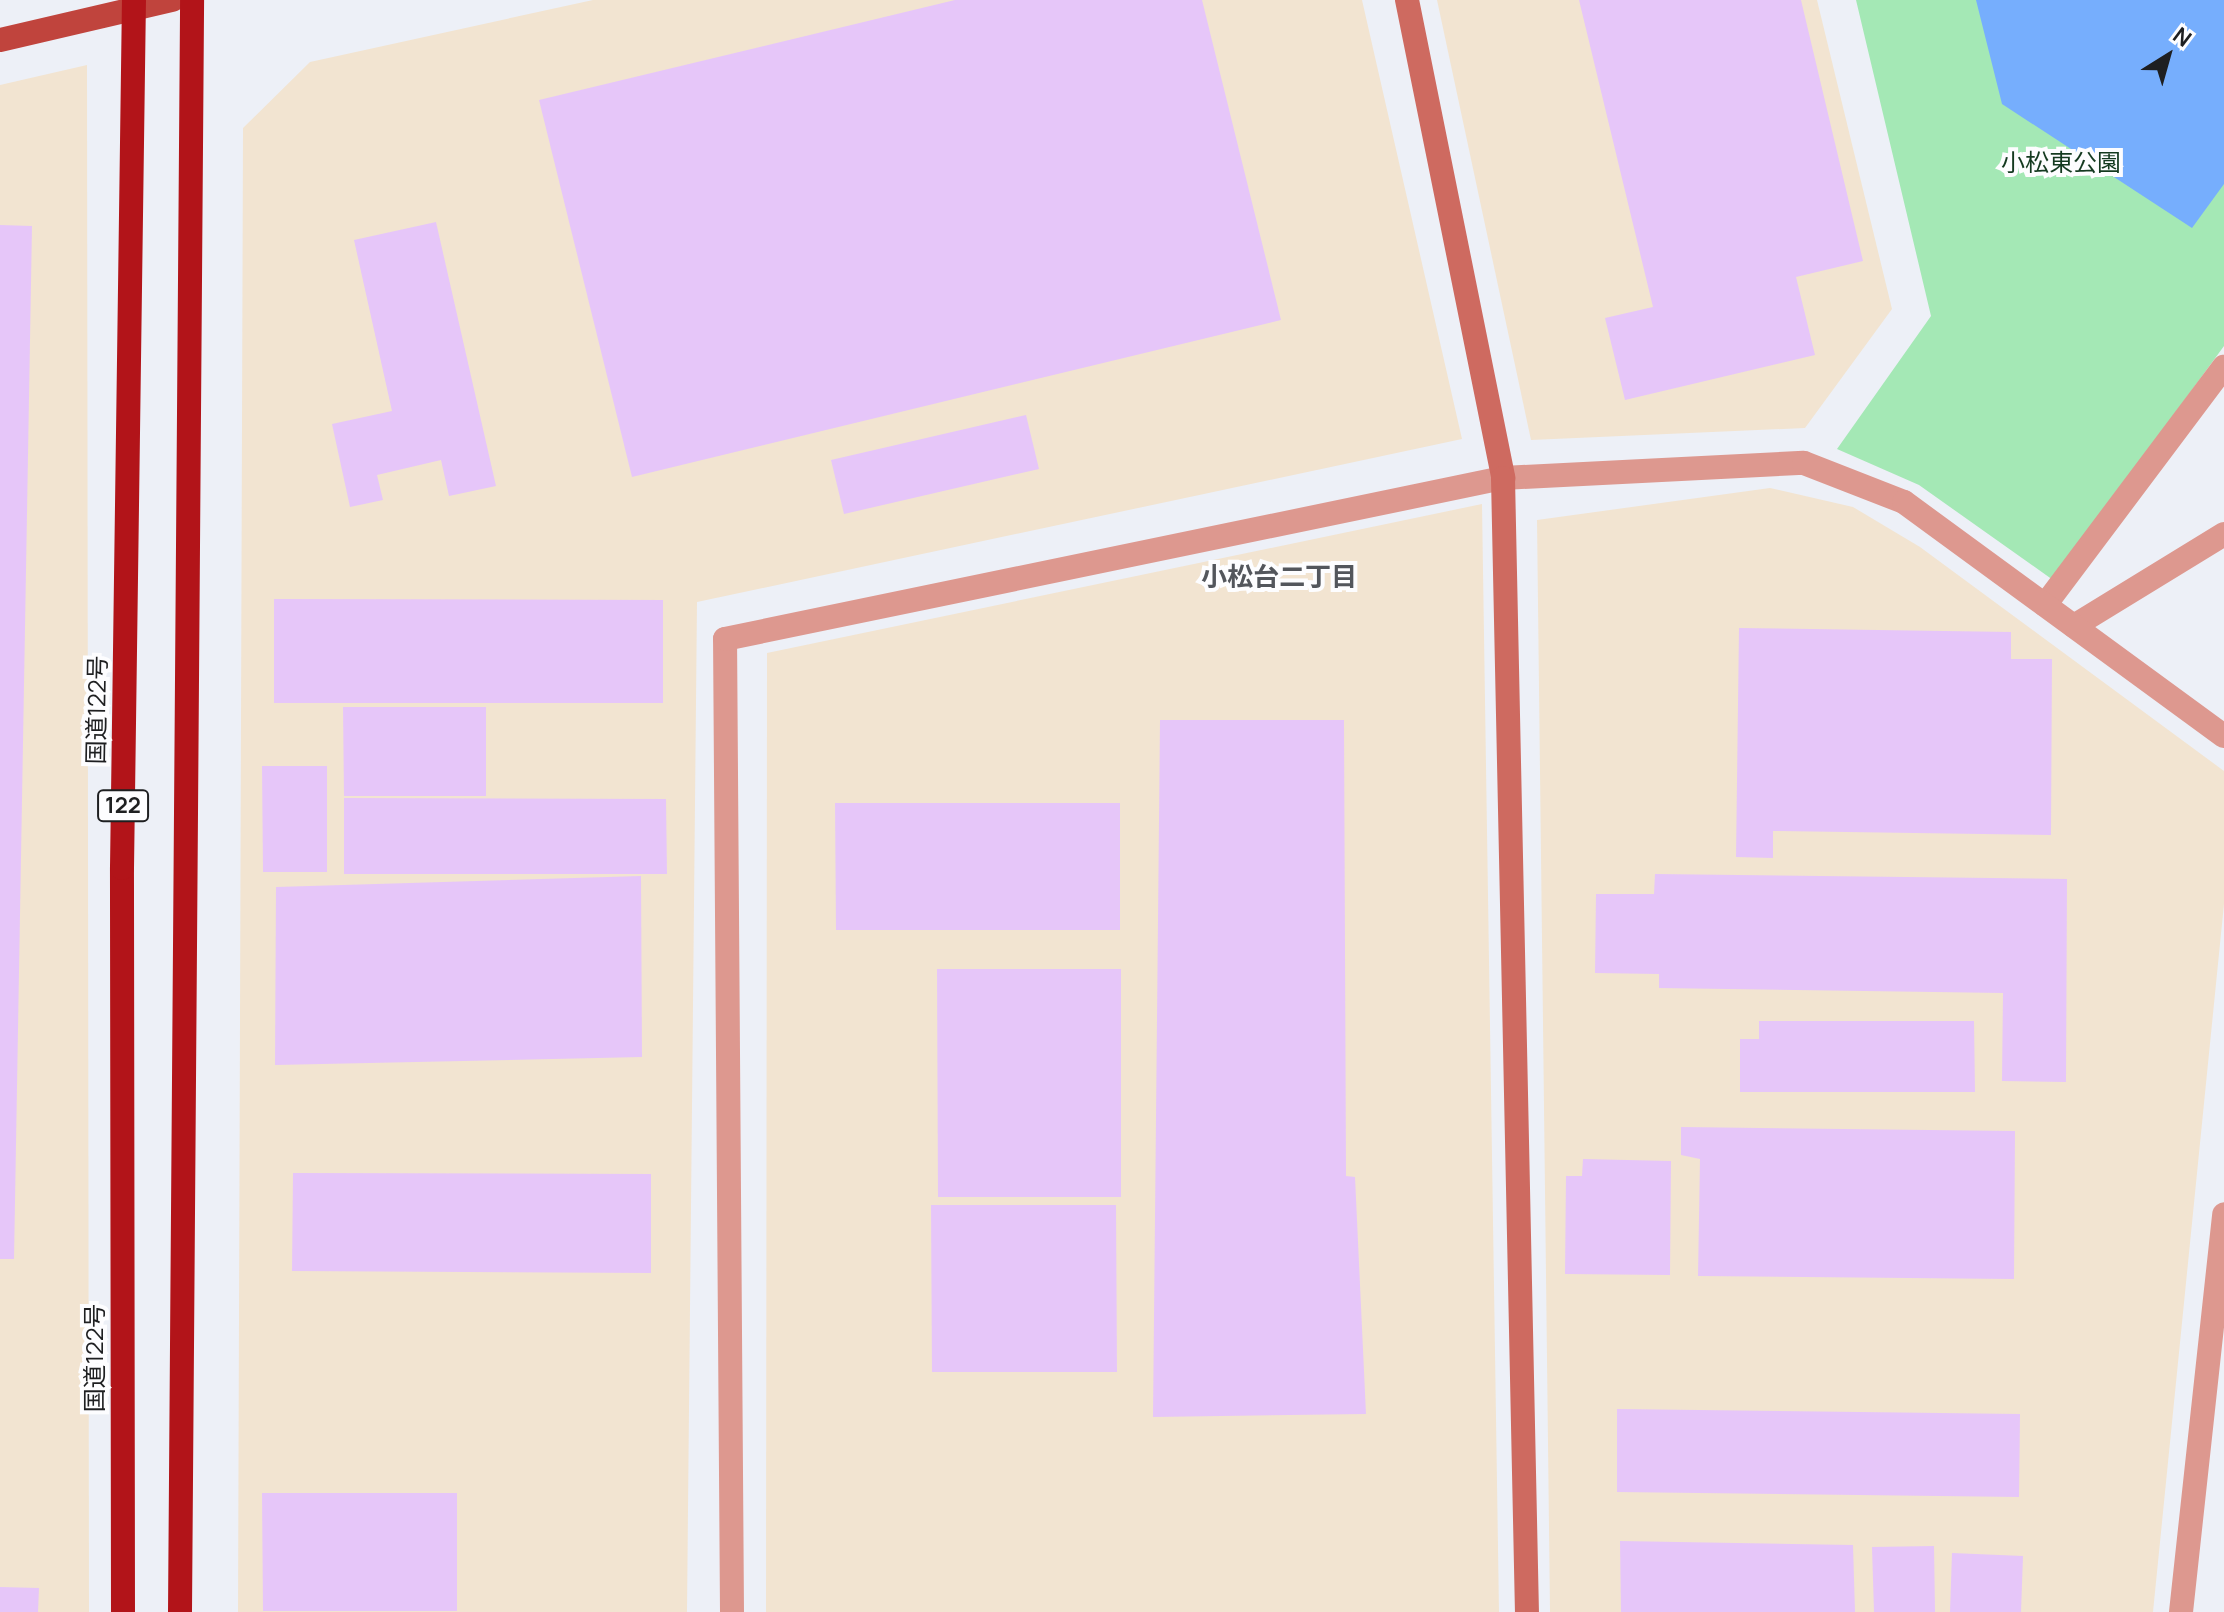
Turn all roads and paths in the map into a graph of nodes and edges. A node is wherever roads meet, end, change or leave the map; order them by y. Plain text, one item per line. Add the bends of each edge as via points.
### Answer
1 (172, 0) edge
2 (192, 0) edge
3 (1407, 0) edge
4 (135, 4) edge
5 (0, 40) edge
6 (2224, 367) edge
7 (1503, 478) junction
8 (2224, 534) edge
9 (2045, 605) junction
10 (2074, 626) junction
11 (2224, 736) edge
12 (2224, 1214) edge
13 (123, 1612) edge
14 (180, 1612) edge
15 (732, 1612) edge
16 (1527, 1612) edge
17 (2181, 1612) edge

1 - 4 main road
2 - 14 highway
3 - 7 street
4 - 5 main road
4 - 13 highway, 国道122号 / 122 via 122,868
6 - 9 street
7 - 9 street via 1804,463 1904,502
7 - 15 street via 725,639
7 - 16 street
8 - 10 street
9 - 10 street
10 - 11 street
12 - 17 street

